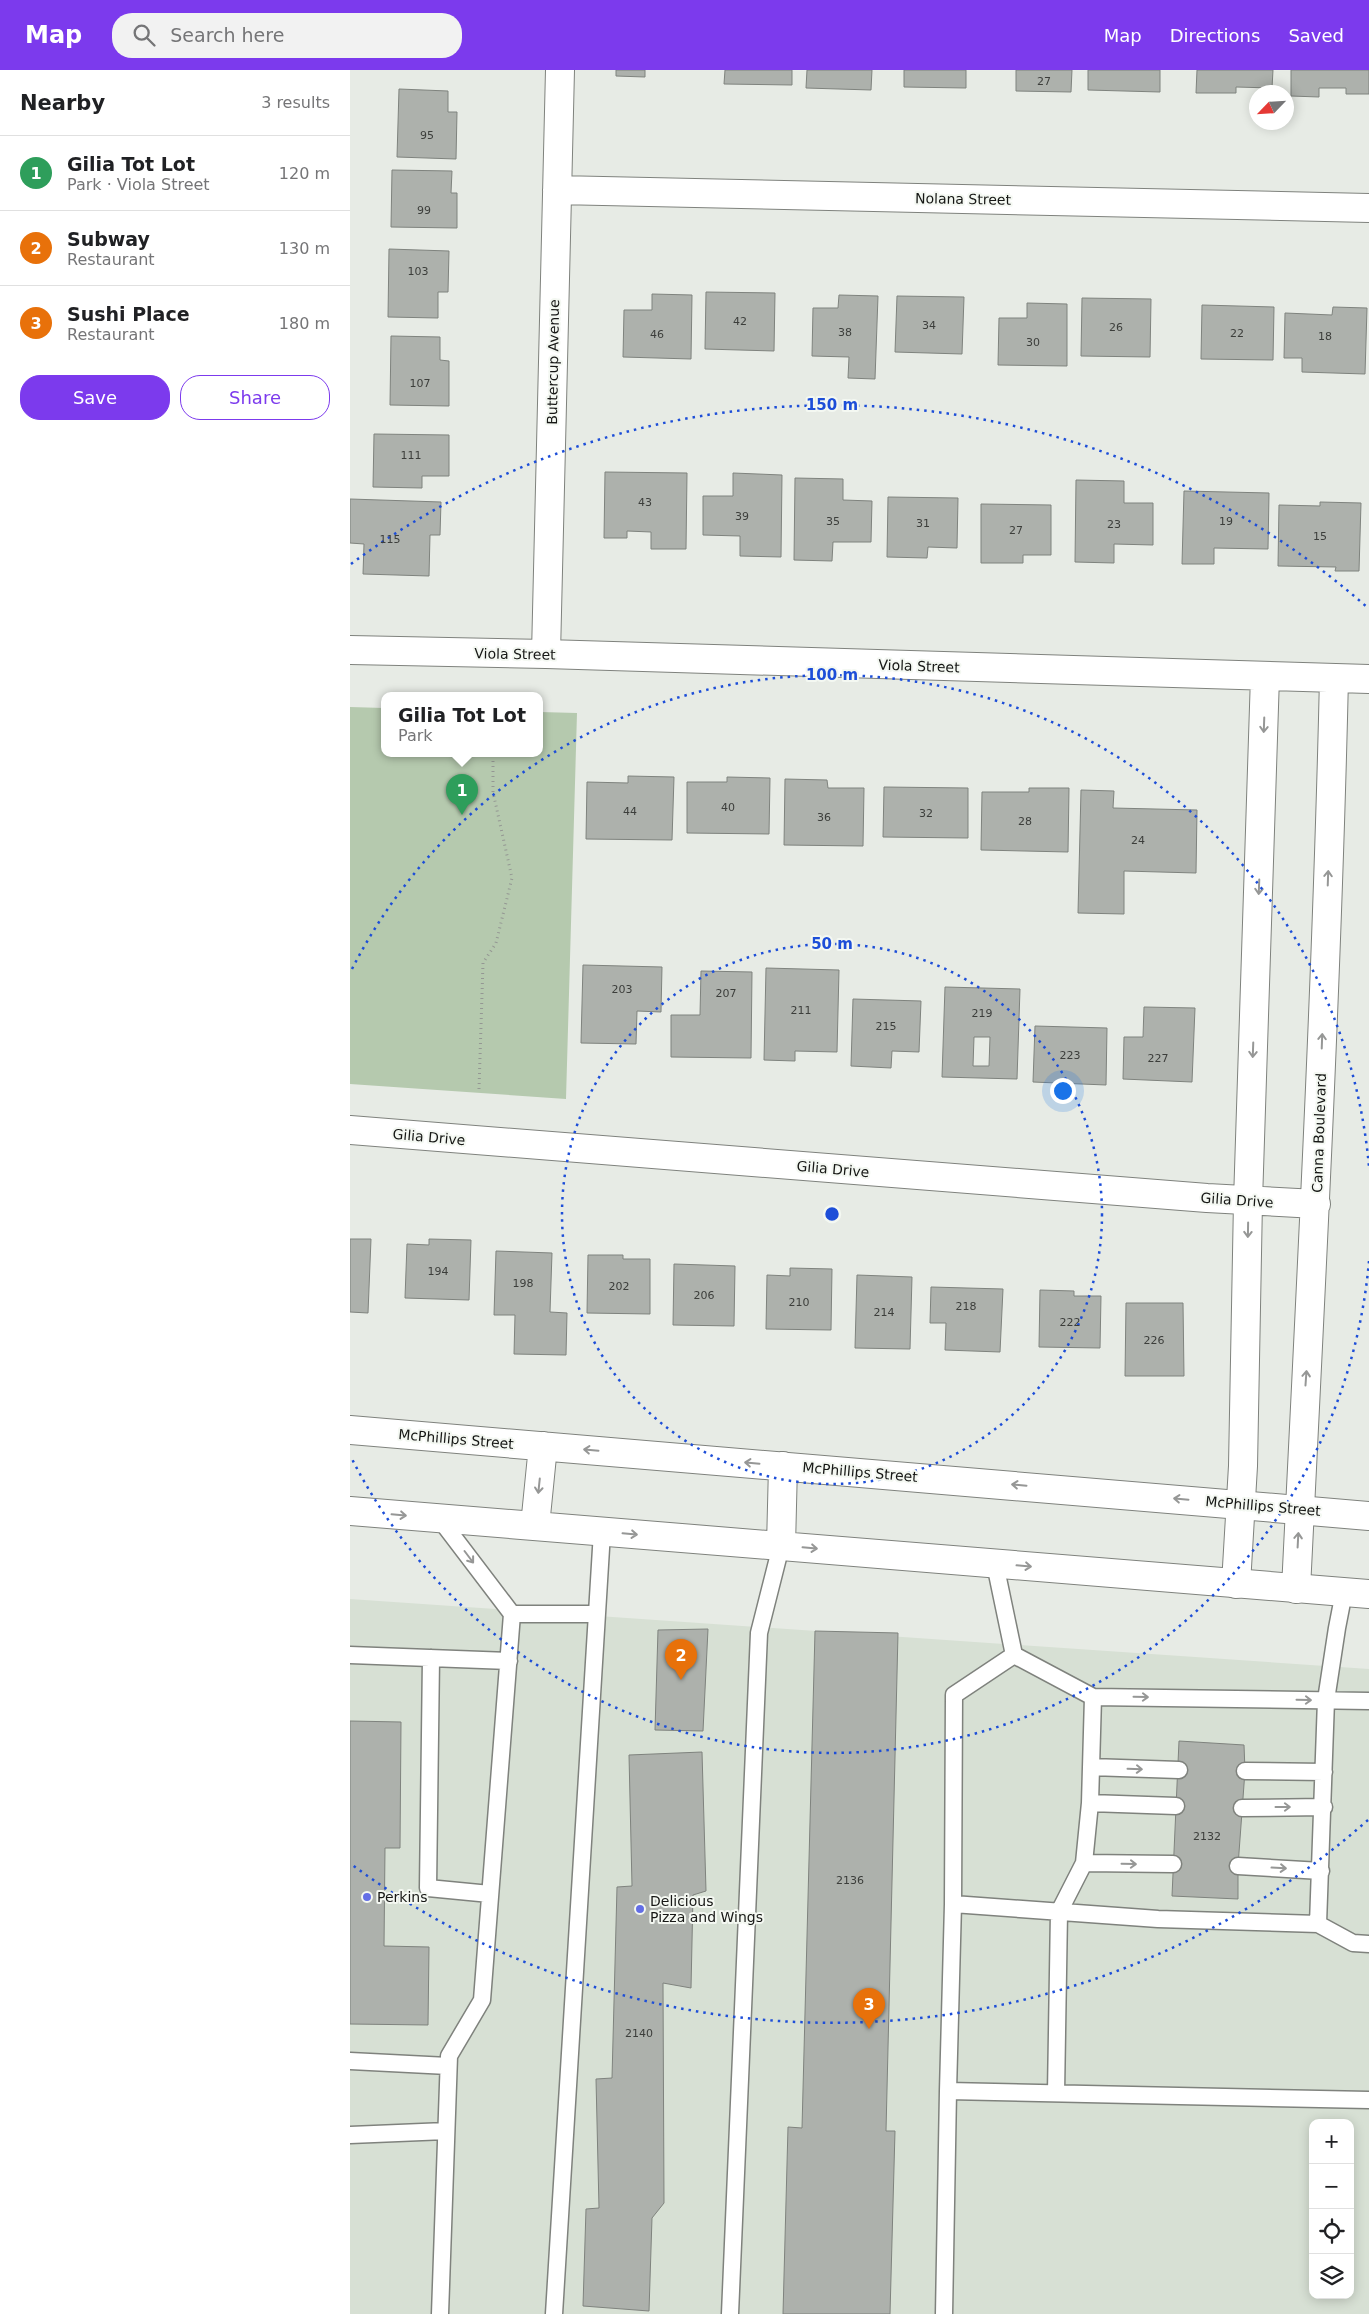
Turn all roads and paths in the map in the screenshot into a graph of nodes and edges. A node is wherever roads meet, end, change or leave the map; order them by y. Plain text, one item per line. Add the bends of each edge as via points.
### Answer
1 (560, 70) edge
2 (557, 190) junction
3 (1369, 208) edge
4 (350, 650) edge
5 (546, 654) junction
6 (1265, 676) junction
7 (1334, 678) junction
8 (1369, 679) edge
9 (493, 757) edge
10 (479, 1089) dead end
11 (350, 1130) edge
12 (1248, 1201) junction
13 (1316, 1204) junction
14 (350, 1430) edge
15 (543, 1446) junction
16 (783, 1466) junction
17 (1240, 1504) junction
18 (1300, 1509) junction
19 (350, 1511) edge
20 (1369, 1516) edge
21 (439, 1518) junction
22 (535, 1526) junction
23 (602, 1532) junction
24 (781, 1546) junction
25 (995, 1564) junction
26 (1236, 1584) junction
27 (1296, 1589) junction
28 (1357, 1593) edge
29 (512, 1614) junction
30 (596, 1614) junction
31 (1014, 1654) junction
32 (350, 1655) edge
33 (431, 1658) junction
34 (509, 1660) junction
35 (1093, 1696) junction
36 (1326, 1700) junction
37 (1369, 1701) edge
38 (1090, 1767) junction
39 (1179, 1770) dead end
40 (1245, 1771) dead end
41 (1324, 1772) junction
42 (1090, 1803) junction
43 (1176, 1806) dead end
44 (1324, 1807) junction
45 (1242, 1808) dead end
46 (1084, 1863) junction
47 (1173, 1864) dead end
48 (1238, 1866) dead end
49 (1321, 1871) junction
50 (490, 1894) junction
51 (953, 1904) junction
52 (1059, 1912) junction
53 (1318, 1924) junction
54 (1369, 1944) edge
55 (350, 2061) edge
56 (448, 2066) junction
57 (948, 2091) junction
58 (1056, 2093) junction
59 (1369, 2100) edge
60 (446, 2131) junction
61 (350, 2135) edge
62 (440, 2314) edge
63 (554, 2314) edge
64 (730, 2314) edge
65 (944, 2314) edge

1 - 2 street, Buttercup Avenue
2 - 3 street, Nolana Street
2 - 5 street, Buttercup Avenue
4 - 5 street, Viola Street
5 - 6 street, Viola Street
6 - 7 street, Viola Street
6 -> 12 street
7 - 8 street, Viola Street
13 -> 7 street, Canna Boulevard
9 - 10 path via 493,792 512,878 496,943 482,963
11 - 12 street, Gilia Drive
12 - 13 street, Gilia Drive
12 -> 17 street
18 -> 13 street, Canna Boulevard
14 - 15 street, McPhillips Street
16 -> 15 street, McPhillips Street
15 -> 22 street
17 -> 16 street, McPhillips Street
16 - 24 street
17 - 18 street, McPhillips Street
17 - 26 street
18 - 20 street, McPhillips Street
27 -> 18 street, Canna Boulevard
19 -> 21 street
21 - 22 street
21 -> 29 lane
22 - 23 street
23 -> 24 street
23 - 30 lane
24 -> 25 street
24 - 64 lane via 759,1633
25 -> 26 street
25 - 31 lane
26 - 27 street
27 - 28 street
28 - 36 lane via 1336,1628
29 - 30 lane
29 - 34 lane
30 - 63 lane
31 - 35 lane
31 - 51 lane via 954,1695
32 - 33 lane
33 - 34 lane
33 - 50 lane via 428,1888
34 - 50 lane
35 -> 36 lane
35 - 38 lane
36 - 37 lane
36 - 41 lane
38 -> 39 lane
38 - 42 lane
40 - 41 lane
41 - 44 lane
42 - 43 lane
42 - 46 lane
45 -> 44 lane
44 - 49 lane
46 -> 47 lane
46 - 52 lane
48 -> 49 lane
49 - 53 lane
50 - 56 lane via 482,2000 448,2056
51 - 52 lane
51 - 57 lane
52 - 53 lane via 1158,1920
52 - 58 lane
53 - 54 lane via 1352,1943
55 - 56 lane
56 - 60 lane
57 - 58 lane
57 - 65 lane
58 - 59 lane
60 - 61 lane
60 - 62 lane

